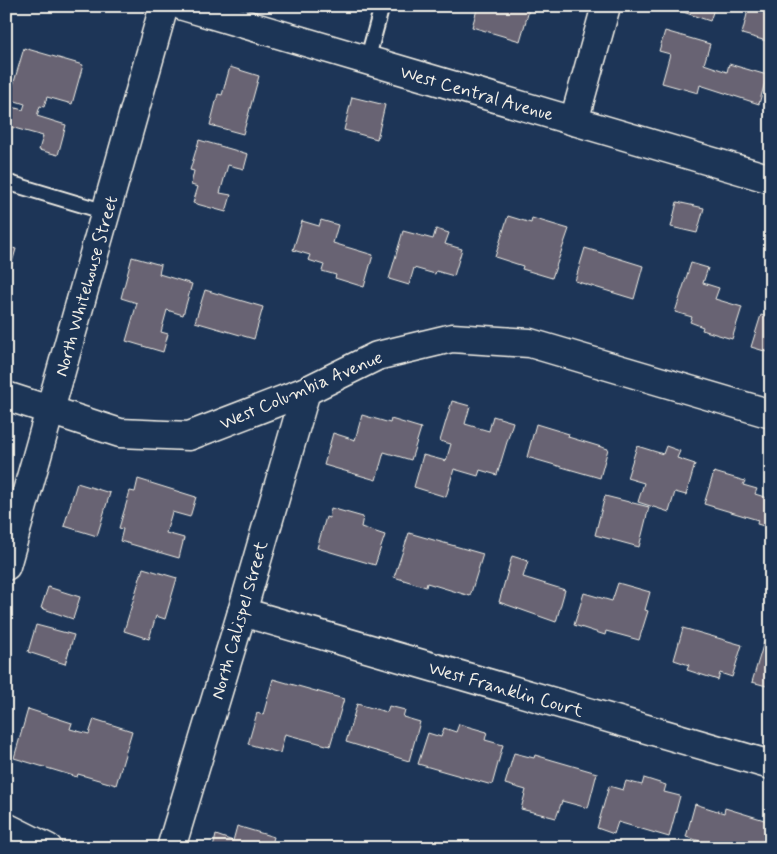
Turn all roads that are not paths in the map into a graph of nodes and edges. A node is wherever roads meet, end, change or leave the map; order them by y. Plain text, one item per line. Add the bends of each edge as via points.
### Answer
1 (164, 6) edge
2 (183, 6) edge
3 (382, 6) edge
4 (606, 6) edge
5 (367, 61) junction
6 (574, 121) junction
7 (771, 179) edge
8 (6, 182) edge
9 (106, 212) junction
10 (306, 391) junction
11 (6, 396) edge
12 (51, 410) junction
13 (771, 414) edge
14 (6, 566) edge
15 (242, 612) junction
16 (771, 765) edge
17 (6, 827) edge
18 (48, 848) edge
19 (171, 848) edge

1 - 9 street, North Whitehouse Street
2 - 5 street, West Central Avenue
3 - 5 lane
4 - 6 street
5 - 6 street, West Central Avenue
6 - 7 street, West Central Avenue
8 - 9 lane
9 - 12 street, North Whitehouse Street
10 - 12 street, West Columbia Avenue via 189,436 120,433
10 - 13 street, West Columbia Avenue via 378,356 452,338 530,343
10 - 15 street, North Calispel Street
11 - 12 street, West Columbia Avenue
12 - 14 street, North Whitehouse Street
15 - 16 street, West Franklin Court
15 - 19 street, North Calispel Street
17 - 18 street

